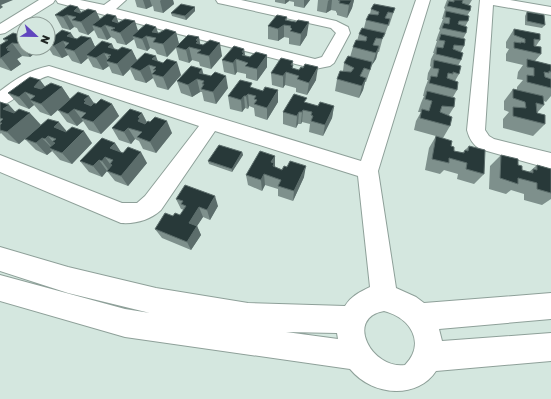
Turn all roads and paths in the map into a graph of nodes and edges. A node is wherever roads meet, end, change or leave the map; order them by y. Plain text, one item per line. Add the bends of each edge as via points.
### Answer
1 (48, 0) edge
2 (63, 0) edge
3 (119, 0) edge
4 (223, 0) edge
5 (423, 0) edge
6 (487, 0) edge
7 (106, 10) junction
8 (551, 11) edge
9 (0, 30) edge
10 (0, 100) edge
11 (211, 123) junction
12 (551, 161) edge
13 (0, 163) edge
14 (368, 171) junction
15 (0, 259) edge
16 (0, 288) edge
17 (384, 298) junction
18 (551, 306) edge
19 (418, 317) junction
20 (353, 320) junction
21 (551, 347) edge
22 (357, 356) junction
23 (428, 357) junction
24 (400, 390) edge

1 - 9 street
2 - 7 street
3 - 7 street
4 - 7 street via 336,26 343,30 343,33 328,60 315,64
5 - 14 street
6 - 8 street
6 - 12 street via 476,130 478,136 493,145
10 - 11 street via 32,76 49,72
11 - 13 street via 153,203 140,213 120,213
11 - 14 street
14 - 17 street
15 - 20 street via 68,280 156,301 248,317
16 - 22 street via 125,323
17 - 19 street via 408,307
17 - 20 street via 370,300 360,308
18 - 19 street
19 - 23 street via 426,330
20 - 22 street via 351,332
21 - 23 street
22 - 24 street via 368,370
23 - 24 street via 422,370

